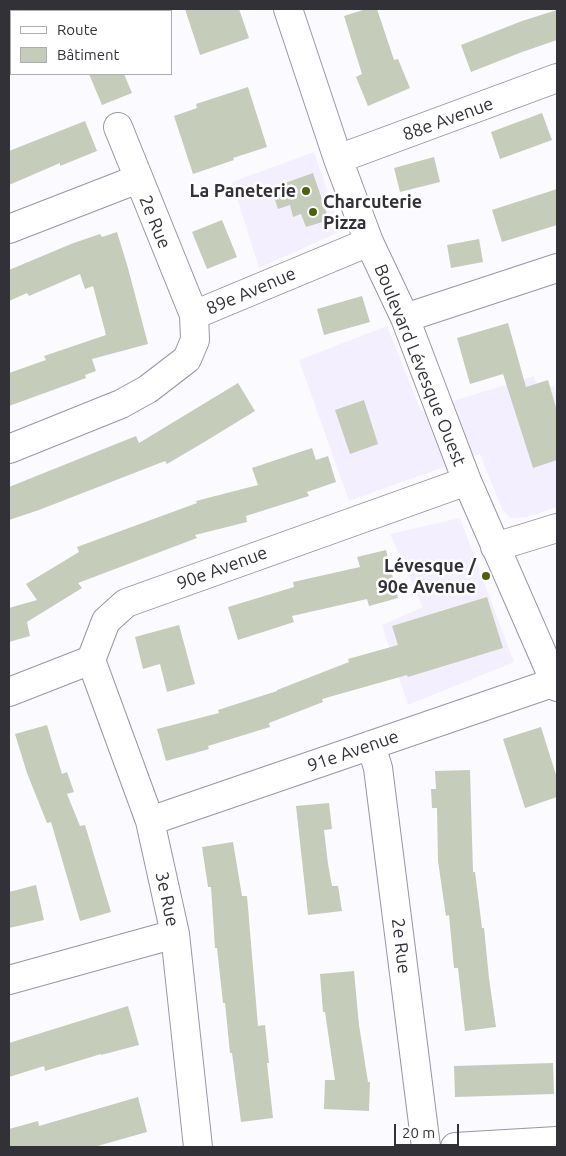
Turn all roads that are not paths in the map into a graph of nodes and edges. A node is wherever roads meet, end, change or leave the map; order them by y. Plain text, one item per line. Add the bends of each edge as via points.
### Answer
1 (288, 9) edge
2 (557, 78) edge
3 (118, 128) dead end
4 (338, 159) junction
5 (138, 180) junction
6 (9, 229) edge
7 (369, 242) junction
8 (557, 268) edge
9 (194, 315) junction
10 (405, 318) junction
11 (9, 449) edge
12 (467, 482) junction
13 (557, 528) edge
14 (495, 547) junction
15 (91, 660) junction
16 (556, 685) edge
17 (9, 692) edge
18 (371, 745) junction
19 (150, 821) junction
20 (175, 934) junction
21 (9, 980) edge
22 (557, 1141) edge
23 (198, 1147) edge
24 (426, 1147) edge
25 (455, 1147) edge

1 - 4 street, Boulevard Lévesque Ouest
2 - 4 street, 88e Avenue
3 - 5 street, 2e Rue
4 - 7 street, Boulevard Lévesque Ouest
5 - 6 street
5 - 9 street, 2e Rue
7 - 9 street, 89e Avenue
7 - 10 street, Boulevard Lévesque Ouest
8 - 10 street
9 - 11 street, 89e Avenue via 195,340 187,359 148,389 121,404
10 - 12 street, Boulevard Lévesque Ouest
12 - 14 street, Boulevard Lévesque Ouest
12 - 15 street, 90e Avenue via 126,603 106,621
13 - 14 street
14 - 16 street, Boulevard Lévesque Ouest
15 - 17 street
15 - 19 street, 3e Rue
16 - 18 street, 91e Avenue
18 - 19 street, 91e Avenue
18 - 24 street, 2e Rue via 378,768
19 - 20 street, 3e Rue
20 - 21 street
20 - 23 street, 3e Rue
22 - 25 street

